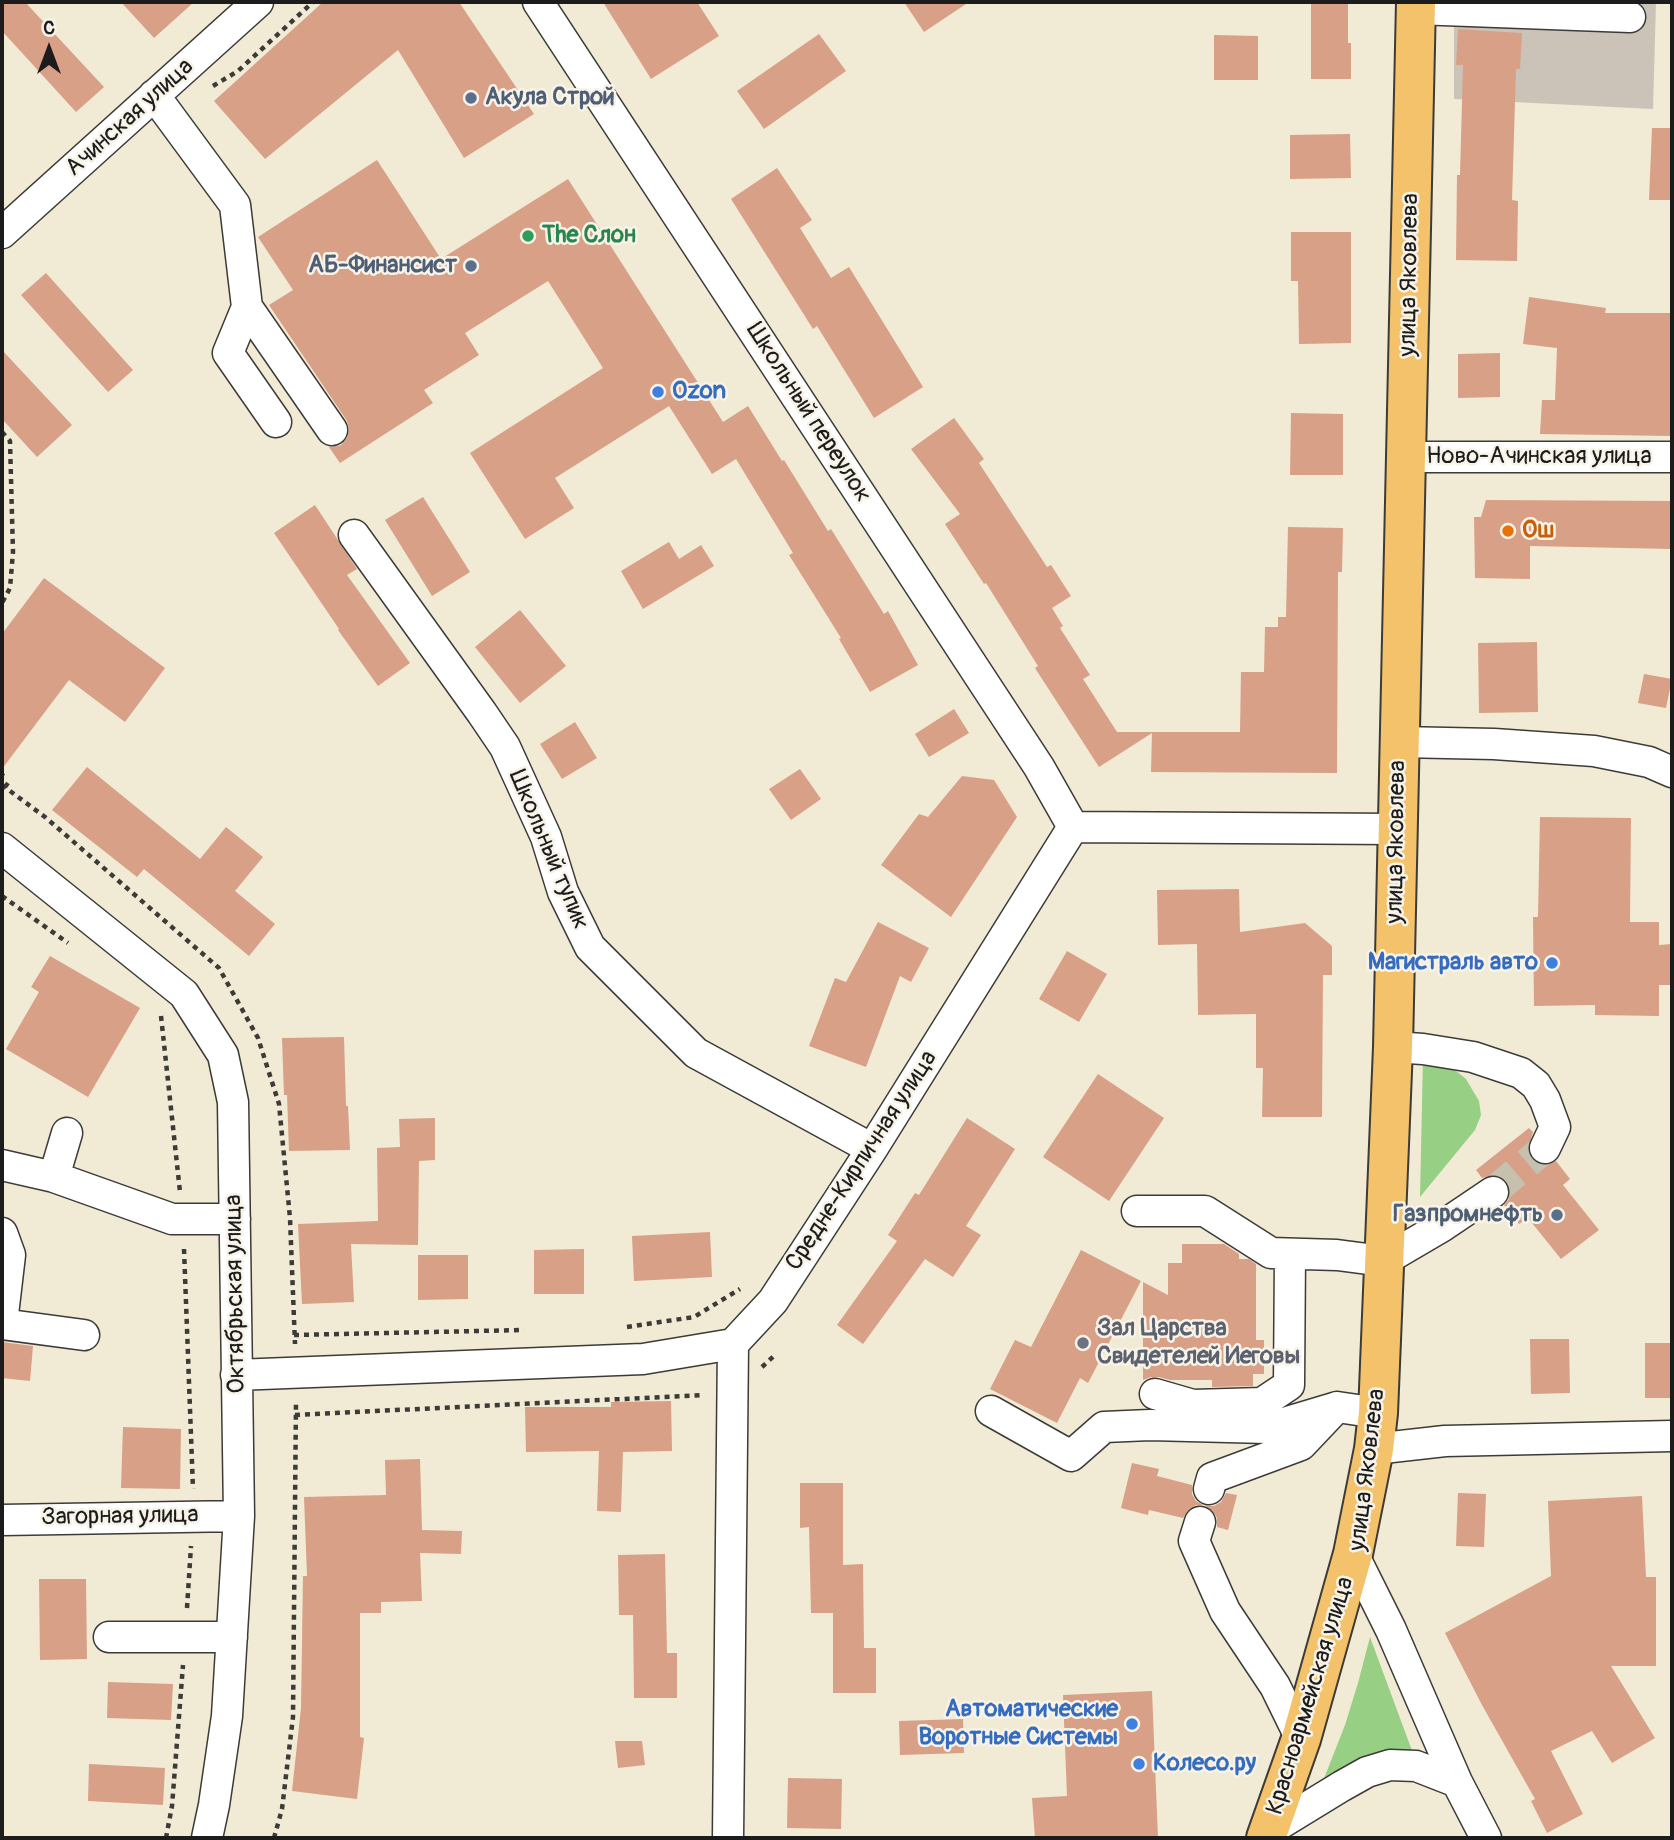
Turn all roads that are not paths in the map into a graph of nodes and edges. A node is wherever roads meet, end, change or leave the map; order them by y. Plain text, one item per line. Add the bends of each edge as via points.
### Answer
1 (538, 2) edge
2 (255, 3) edge
3 (1416, 5) edge
4 (1630, 17) dead end
5 (155, 95) junction
6 (2, 233) edge
7 (247, 307) junction
8 (276, 422) dead end
9 (332, 430) dead end
10 (1406, 457) junction
11 (1672, 457) edge
12 (354, 535) dead end
13 (1399, 741) junction
14 (1672, 772) edge
15 (1073, 827) junction
16 (1397, 829) junction
17 (2, 848) edge
18 (1393, 1047) junction
19 (67, 1133) dead end
20 (1545, 1148) tunnel mouth
21 (872, 1149) junction
22 (2, 1165) edge
23 (54, 1177) junction
24 (1493, 1192) tunnel mouth
25 (1138, 1211) dead end
26 (235, 1219) junction
27 (2, 1233) edge
28 (1290, 1254) junction
29 (1383, 1261) junction
30 (2, 1324) edge
31 (84, 1335) dead end
32 (733, 1344) junction
33 (236, 1375) junction
34 (1155, 1394) dead end
35 (1337, 1406) junction
36 (990, 1411) dead end
37 (1376, 1431) junction
38 (1672, 1436) edge
39 (1209, 1489) dead end
40 (239, 1516) junction
41 (2, 1520) edge
42 (1200, 1522) dead end
43 (1353, 1554) junction
44 (109, 1637) dead end
45 (232, 1637) junction
46 (1301, 1739) junction
47 (1457, 1783) junction
48 (1268, 1834) edge
49 (207, 1838) edge
50 (728, 1838) edge
51 (1486, 1838) edge

1 - 15 street, Школьный переулок via 1031,755
2 - 5 street, Ачинская улица
3 - 4 street
3 - 10 main road, улица Яковлева
5 - 6 street, Ачинская улица
5 - 7 street via 235,205
7 - 8 street via 228,353
7 - 9 street
10 - 11 street, Ново-Ачинская улица
10 - 13 main road, улица Яковлева
12 - 21 street, Школьный тупик via 505,747 590,947 696,1053
13 - 14 street via 1594,751 1649,762
13 - 16 main road, улица Яковлева
15 - 16 street
15 - 21 street, Средне-Кирпичная улица
16 - 18 main road, улица Яковлева
17 - 26 street, Октябрьская улица via 184,994 223,1055 233,1102
18 - 20 street via 1474,1057 1521,1073 1536,1085 1555,1127
18 - 29 main road, улица Яковлева
19 - 23 street
21 - 32 street, Средне-Кирпичная улица via 773,1301
22 - 23 street
23 - 26 street via 172,1219
24 - 29 street
25 - 28 street via 1205,1211 1271,1253
26 - 33 street, Октябрьская улица
27 - 30 street via 10,1255
28 - 29 street
28 - 34 street via 1289,1385 1262,1403 1193,1405
29 - 37 main road, улица Яковлева
30 - 31 street
32 - 33 street via 643,1359
32 - 50 street
33 - 40 street, Октябрьская улица
35 - 36 street via 1267,1428 1104,1427 1070,1456
35 - 37 street
35 - 39 street via 1301,1445 1212,1478
37 - 38 street via 1445,1441
37 - 43 main road, улица Яковлева
40 - 41 street, Загорная улица
40 - 45 street, Октябрьская улица
42 - 46 street via 1194,1541 1225,1611 1275,1686
43 - 46 main road, Красноармейская улица
43 - 47 street, улица Яковлева
44 - 45 street
45 - 49 street, Октябрьская улица via 227,1716
46 - 48 main road, Красноармейская улица
47 - 48 street via 1416,1766 1390,1765 1359,1777
47 - 51 street, улица Яковлева

